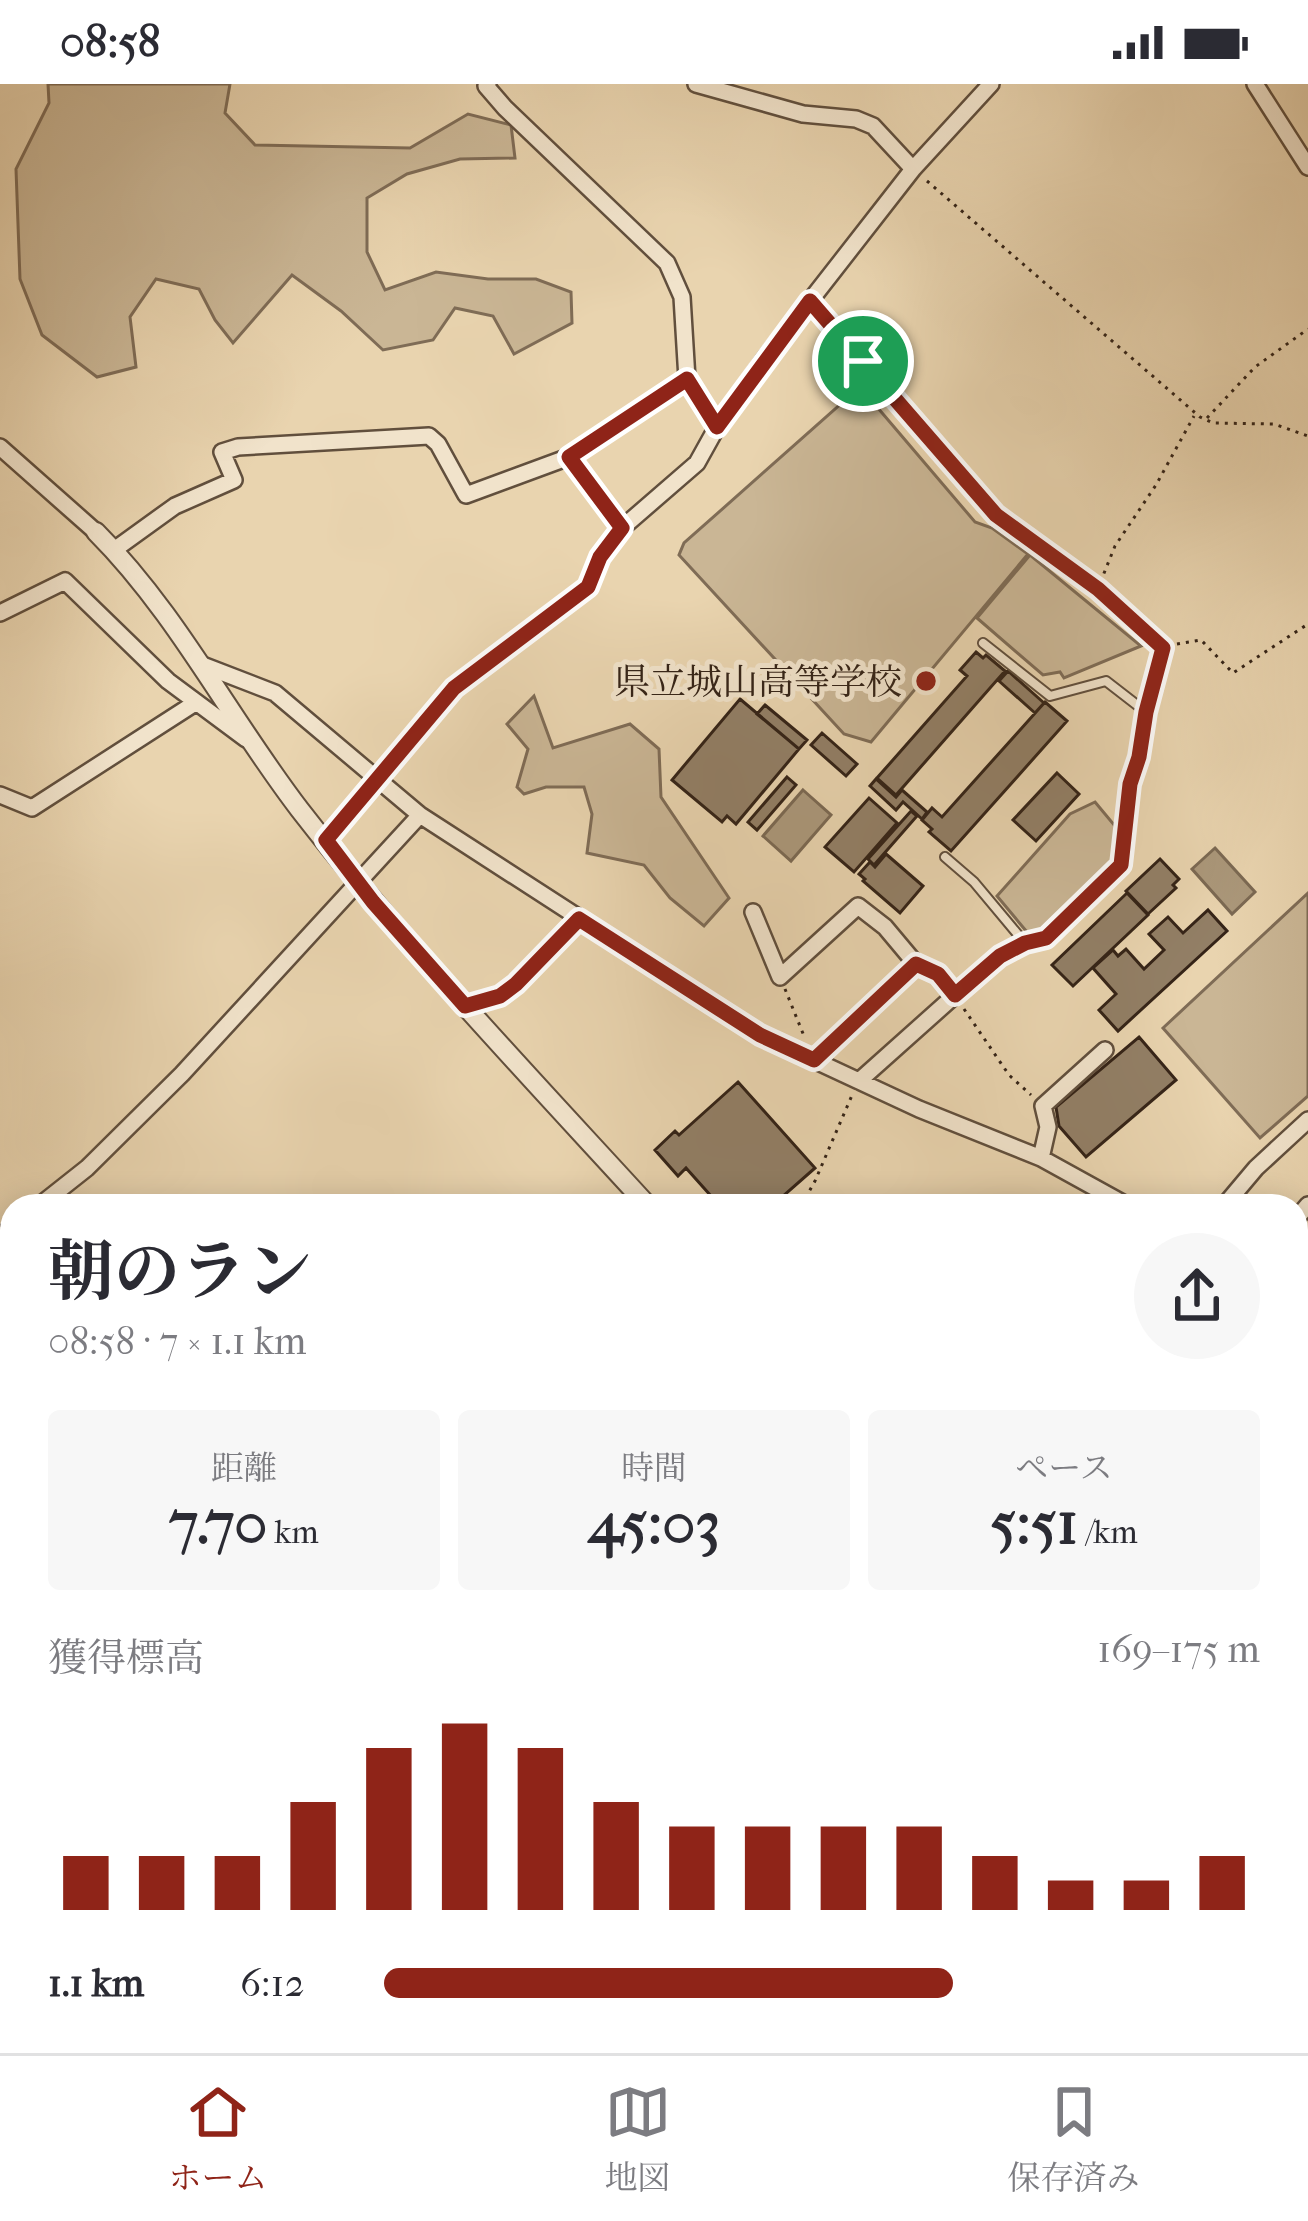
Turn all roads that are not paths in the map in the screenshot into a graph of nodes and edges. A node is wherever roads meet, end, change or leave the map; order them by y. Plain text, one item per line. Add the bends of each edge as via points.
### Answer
1 (488, 84) edge
2 (696, 84) edge
3 (991, 84) edge
4 (1255, 84) edge
5 (1308, 167) edge
6 (913, 169) junction
7 (687, 379) junction
8 (717, 427) junction
9 (0, 447) edge
10 (569, 457) junction
11 (622, 528) junction
12 (96, 532) joint
13 (114, 550) junction
14 (0, 614) edge
15 (983, 643) dead end
16 (1163, 648) road end
17 (197, 663) junction
18 (195, 703) junction
19 (1146, 712) junction
20 (254, 744) junction
21 (376, 779) junction
22 (0, 795) edge
23 (420, 815) junction
24 (326, 840) junction
25 (945, 857) dead end
26 (356, 882) junction
27 (753, 912) dead end
28 (1025, 943) junction
29 (1000, 956) joint
30 (1105, 1051) dead end
31 (814, 1060) junction
32 (859, 1081) junction
33 (1308, 1120) edge
34 (1041, 1158) junction
35 (54, 1194) edge
36 (637, 1194) edge
37 (1106, 1194) edge
38 (1234, 1194) edge

1 - 7 street via 668,262 682,297
2 - 6 street via 803,114 856,119
3 - 6 street
4 - 5 street
6 - 8 street
7 - 8 street
7 - 10 street
8 - 11 street via 697,463
9 - 12 street
10 - 11 street
10 - 13 street via 466,495 429,436 238,447 223,452 234,480 175,506
11 - 21 street via 588,587 454,688
12 - 13 street
13 - 17 street
14 - 18 street via 65,581
15 - 19 lane via 1050,696 1106,681
16 - 19 lane
17 - 20 street
17 - 21 street via 275,693
18 - 20 street
18 - 22 street via 32,808
19 - 28 lane via 1121,865 1046,938
20 - 24 street
21 - 23 street
21 - 24 street
23 - 26 street
23 - 31 street via 760,1035
24 - 26 street
25 - 28 lane
26 - 35 street via 182,1074
26 - 36 street
27 - 31 street via 780,976 858,906 916,964
28 - 29 lane
29 - 32 street
30 - 34 street via 1043,1106
31 - 32 street
32 - 34 street
33 - 38 street
34 - 37 street

